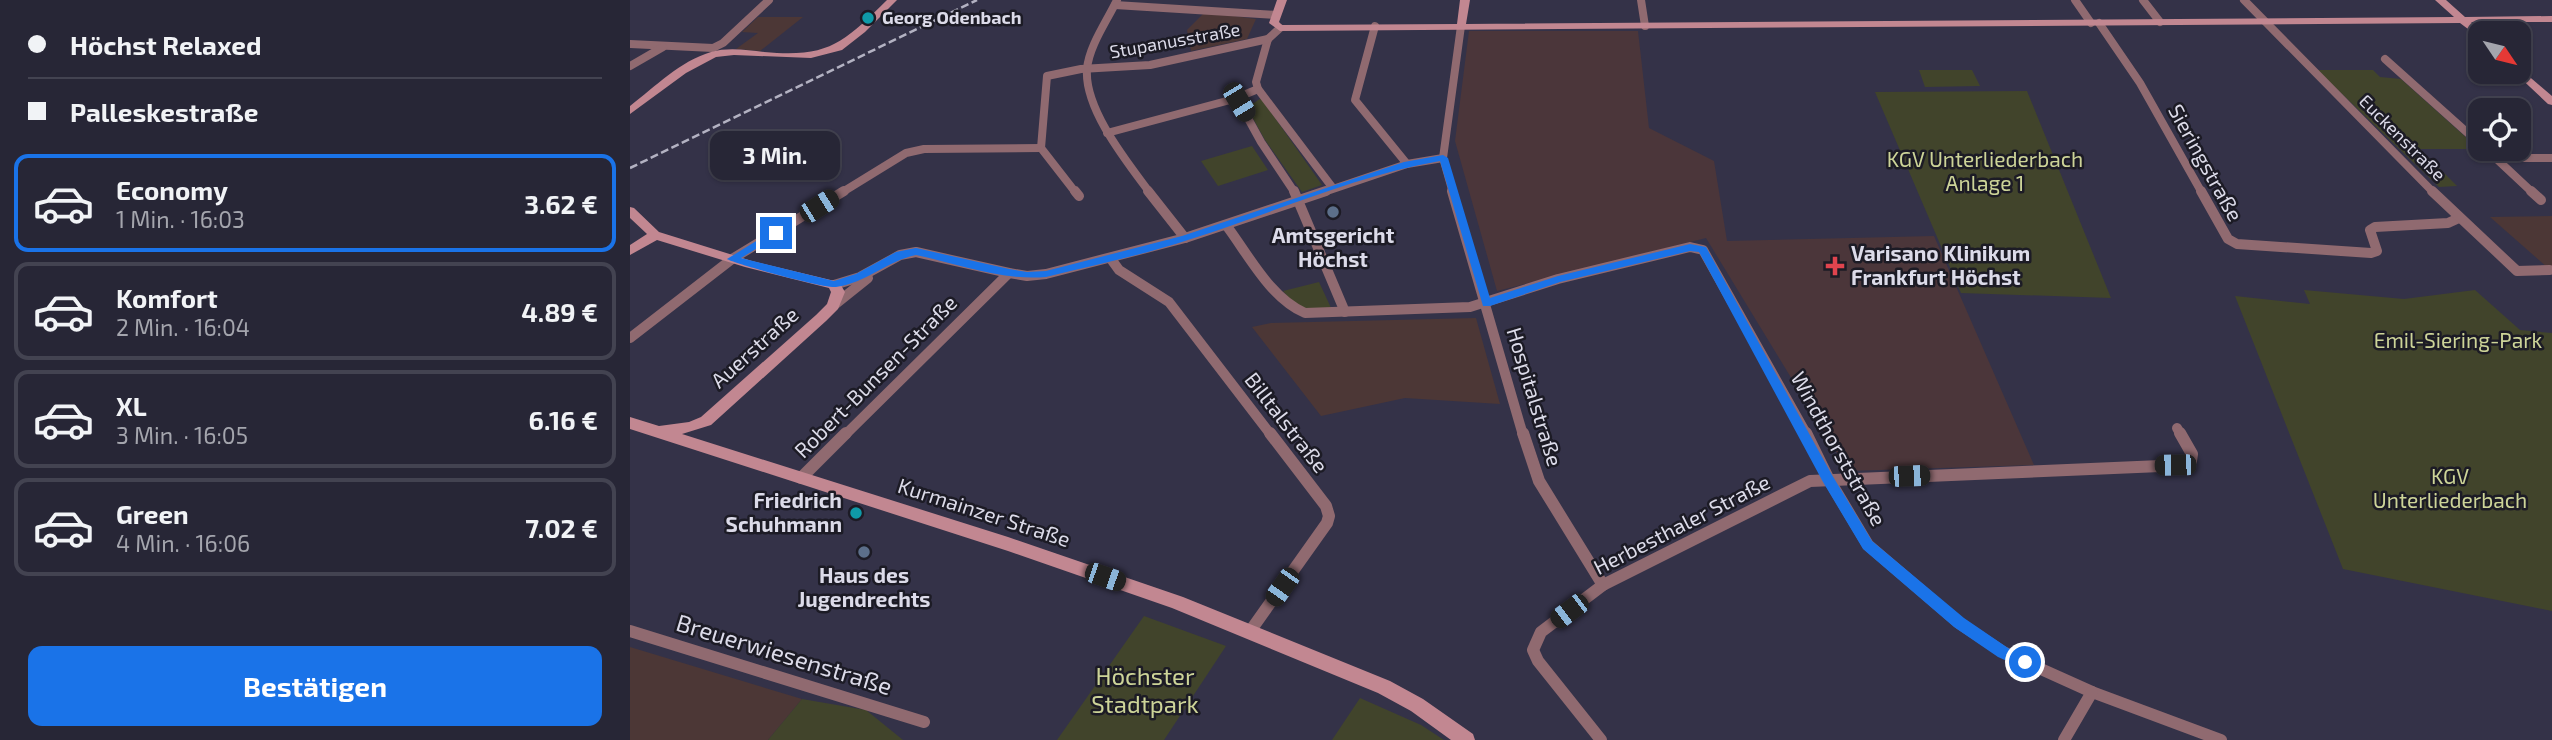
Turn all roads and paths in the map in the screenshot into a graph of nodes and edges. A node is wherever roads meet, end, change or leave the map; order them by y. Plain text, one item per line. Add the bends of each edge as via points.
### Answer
1 (769, 0) edge
2 (892, 0) edge
3 (1282, 0) edge
4 (1465, 0) edge
5 (1641, 0) edge
6 (2075, 0) edge
7 (2143, 0) edge
8 (2244, 0) edge
9 (2440, 0) edge
10 (1116, 3) edge
11 (1276, 15) junction
12 (2552, 19) edge
13 (2463, 20) junction
14 (2160, 22) junction
15 (2264, 22) junction
16 (2095, 23) junction
17 (2468, 24) edge
18 (1375, 26) junction
19 (1461, 26) junction
20 (1645, 26) junction
21 (1280, 28) junction
22 (1268, 39) junction
23 (630, 44) edge
24 (663, 47) junction
25 (714, 51) junction
26 (2385, 59) dead end
27 (630, 66) edge
28 (1086, 69) junction
29 (2531, 83) edge
30 (1258, 89) junction
31 (1234, 99) junction
32 (2552, 102) edge
33 (630, 111) edge
34 (1107, 133) junction
35 (2468, 133) edge
36 (1041, 148) junction
37 (1443, 158) junction
38 (2531, 158) edge
39 (2552, 158) edge
40 (2500, 161) edge
41 (1407, 164) junction
42 (1332, 187) junction
43 (1079, 196) dead end
44 (1299, 199) junction
45 (2541, 200) dead end
46 (630, 211) edge
47 (2459, 218) junction
48 (1226, 225) junction
49 (655, 235) junction
50 (1185, 238) junction
51 (630, 251) edge
52 (732, 259) junction
53 (1111, 259) junction
54 (884, 265) junction
55 (2550, 270) edge
56 (1009, 273) junction
57 (834, 285) junction
58 (1486, 303) junction
59 (833, 306) junction
60 (1345, 312) junction
61 (630, 338) edge
62 (706, 421) junction
63 (630, 423) edge
64 (2178, 428) dead end
65 (658, 432) junction
66 (709, 449) junction
67 (801, 478) junction
68 (1828, 478) junction
69 (1603, 585) junction
70 (1251, 630) junction
71 (630, 631) edge
72 (2092, 692) junction
73 (924, 722) dead end
74 (1466, 740) edge
75 (1601, 740) edge
76 (2064, 740) edge
77 (2221, 740) edge

1 - 25 street
2 - 25 main road via 844,46 827,54 802,57
3 - 11 main road
4 - 19 main road, Hospitalstraße
5 - 20 street
6 - 16 street, Sieringstraße
7 - 14 street
8 - 15 street, Euckenstraße
9 - 13 main road
10 - 11 street
10 - 28 street
11 - 21 main road via 1274,23
12 - 13 main road
13 - 15 main road
13 - 17 main road
14 - 15 main road
14 - 16 main road
15 - 47 street, Euckenstraße
16 - 20 main road
16 - 47 street, Sieringstraße via 2140,83 2228,239 2238,244 2371,253 2377,251 2370,230 2375,227 2448,223
18 - 19 main road
18 - 21 main road
18 - 41 street via 1355,100
19 - 20 main road
19 - 37 street, Hospitalstraße
21 - 22 street
22 - 28 street, Stupanusstraße via 1150,65
22 - 30 street
23 - 24 street
24 - 25 street
24 - 27 street
25 - 33 main road
26 - 35 street
28 - 34 street
28 - 36 street via 1065,69 1047,76
29 - 32 main road
30 - 31 street
30 - 42 street
31 - 34 street
31 - 44 street
34 - 50 street
36 - 43 street
36 - 52 street via 906,153
37 - 41 street
37 - 58 street, Hospitalstraße
38 - 39 street
40 - 45 street
41 - 42 street
42 - 44 street
44 - 48 street
44 - 60 street
46 - 49 main road
47 - 55 street, Euckenstraße via 2517,271
48 - 50 street
48 - 60 street, Windthorststraße via 1295,311
49 - 51 main road
49 - 52 main road
50 - 53 street
52 - 57 main road
52 - 61 street
53 - 56 street via 1046,274
53 - 70 street, Billtalstraße via 1119,270 1168,302 1326,506 1327,523
54 - 56 street via 916,252
54 - 57 street
54 - 59 street, Auerstraße
56 - 67 street, Robert-Bunsen-Straße
57 - 59 main road via 838,292
58 - 60 street, Windthorststraße
58 - 68 street, Windthorststraße via 1558,279 1690,247 1703,250
58 - 69 street, Hospitalstraße via 1539,481
59 - 62 main road, Auerstraße
62 - 65 main road
62 - 66 main road via 703,436
63 - 65 main road, Kurmainzer Straße
64 - 68 street, Herbesthaler Straße via 2192,454 2184,465
65 - 66 main road, Kurmainzer Straße
66 - 67 main road, Kurmainzer Straße
67 - 70 main road, Kurmainzer Straße via 1008,544
68 - 69 street, Herbesthaler Straße via 1810,481
68 - 72 street, Windthorststraße via 1868,545 1959,623 2003,652
69 - 75 street, Herbesthaler Straße via 1541,632 1533,649 1538,662
70 - 74 main road, Kurmainzer Straße via 1384,687
71 - 73 street, Breuerwiesenstraße
72 - 76 street
72 - 77 street, Windthorststraße

